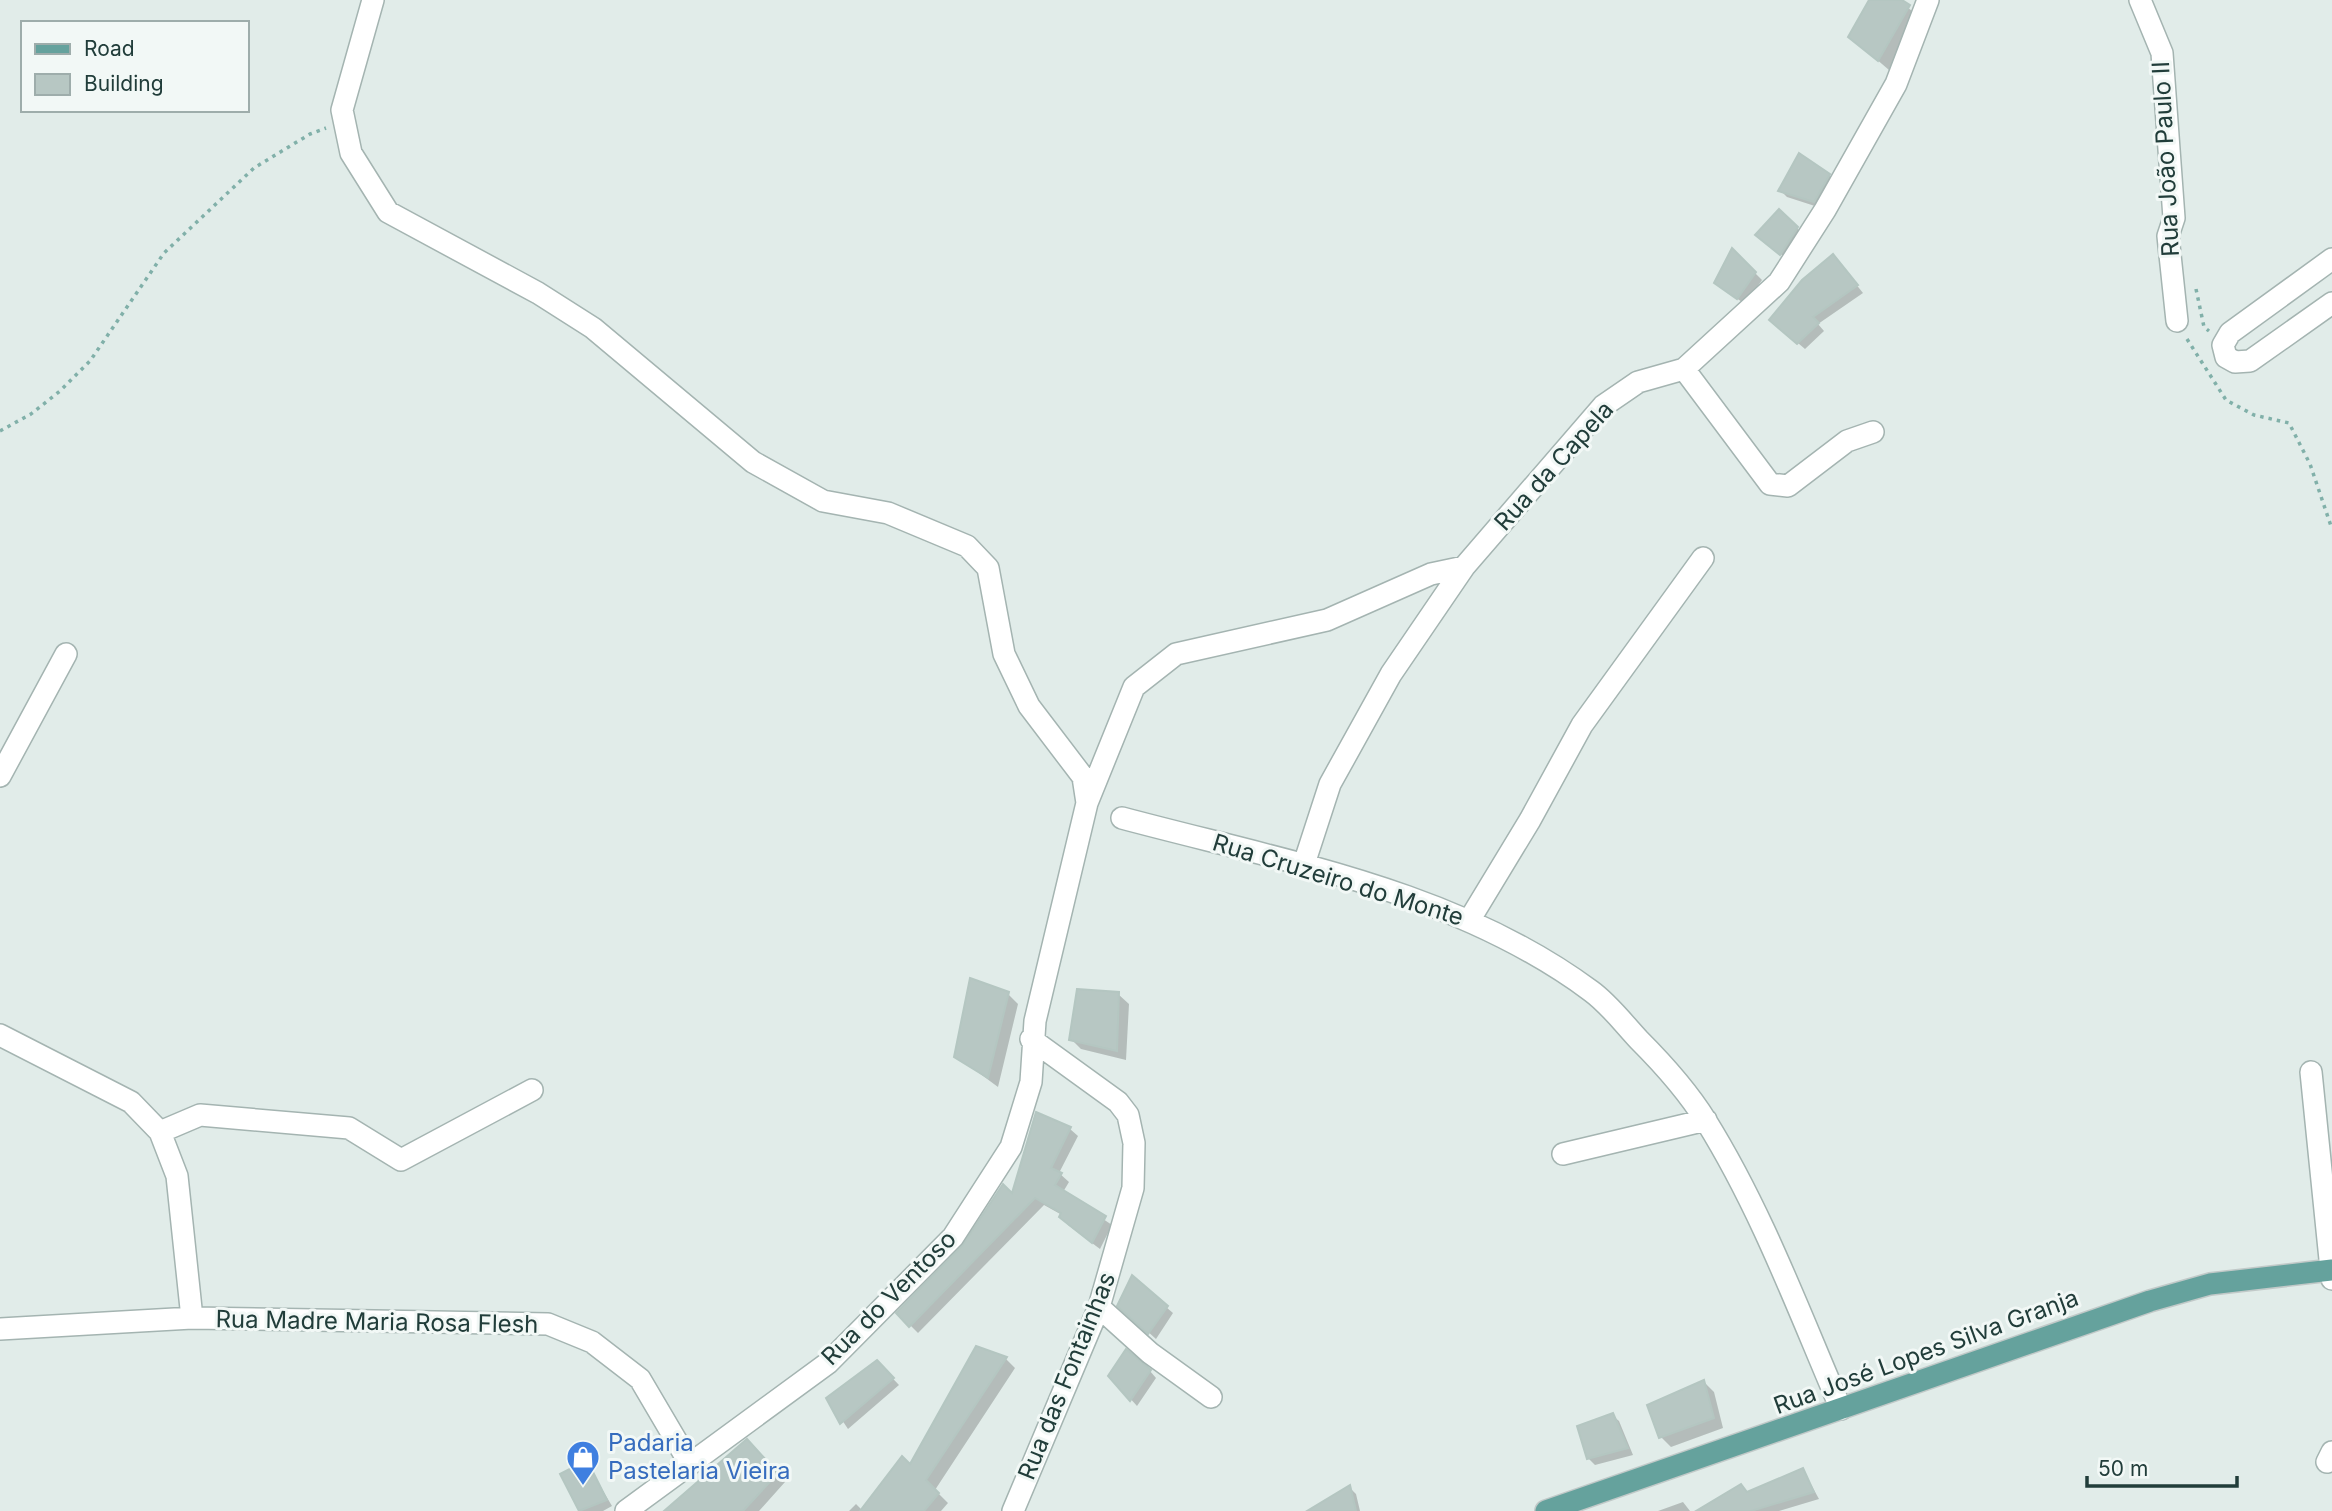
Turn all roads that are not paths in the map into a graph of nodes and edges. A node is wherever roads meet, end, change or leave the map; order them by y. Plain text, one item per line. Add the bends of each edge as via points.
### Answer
1 (373, 0) edge
2 (1928, 0) edge
3 (2140, 0) edge
4 (2332, 259) edge
5 (2332, 303) edge
6 (2177, 321) road end
7 (1684, 369) junction
8 (1873, 432) dead end
9 (1703, 558) dead end
10 (1464, 567) junction
11 (66, 654) dead end
12 (0, 776) edge
13 (1087, 803) junction
14 (1122, 818) dead end
15 (1303, 867) junction
16 (1470, 919) junction
17 (0, 1035) edge
18 (1031, 1039) junction
19 (2311, 1072) dead end
20 (533, 1090) dead end
21 (1706, 1120) junction
22 (160, 1132) junction
23 (1563, 1154) dead end
24 (2331, 1273) edge
25 (1099, 1307) junction
26 (192, 1318) junction
27 (0, 1329) edge
28 (1211, 1397) dead end
29 (1841, 1409) junction
30 (690, 1464) junction
31 (626, 1511) edge
32 (1013, 1511) edge
33 (1546, 1511) edge

1 - 13 street via 344,116 351,153 388,212 593,328 753,462 823,501 888,513 967,546 988,568 1004,654 1029,706 1083,777
2 - 7 street, Rua da Capela via 1896,84 1779,282
3 - 6 street, Rua João Paulo II via 2162,53 2174,218 2168,236
4 - 5 street via 2230,333 2223,345 2226,357 2250,361
7 - 8 street via 1770,484 1788,486 1847,441
7 - 10 street, Rua da Capela via 1638,382 1603,406
9 - 16 street via 1582,725
10 - 13 street via 1431,574 1327,620 1176,654 1134,687
10 - 15 street, Rua da Capela via 1391,674 1330,784
11 - 12 street
13 - 18 street, Rua do Ventoso
14 - 15 street, Rua Cruzeiro do Monte
15 - 16 street, Rua Cruzeiro do Monte via 1390,890
16 - 21 street, Rua Cruzeiro do Monte via 1523,945 1593,992 1657,1058
17 - 22 street via 131,1102
18 - 25 street, Rua das Fontainhas via 1118,1102 1128,1115 1134,1143 1133,1188
18 - 30 street, Rua do Ventoso via 1031,1082 1011,1147 953,1237 828,1363
19 - 24 street
20 - 22 street via 401,1160 349,1128 200,1115
21 - 23 street
21 - 29 street, Rua Cruzeiro do Monte via 1755,1210
22 - 26 street via 177,1176
24 - 29 main road, Rua José Lopes Silva Granja via 2210,1284
25 - 28 street via 1150,1353
25 - 32 street, Rua das Fontainhas
26 - 27 street, Rua Madre Maria Rosa Flesh
26 - 30 street, Rua Madre Maria Rosa Flesh via 548,1324 592,1342 640,1379
29 - 33 main road, Rua José Lopes Silva Granja
30 - 31 street, Rua do Ventoso

